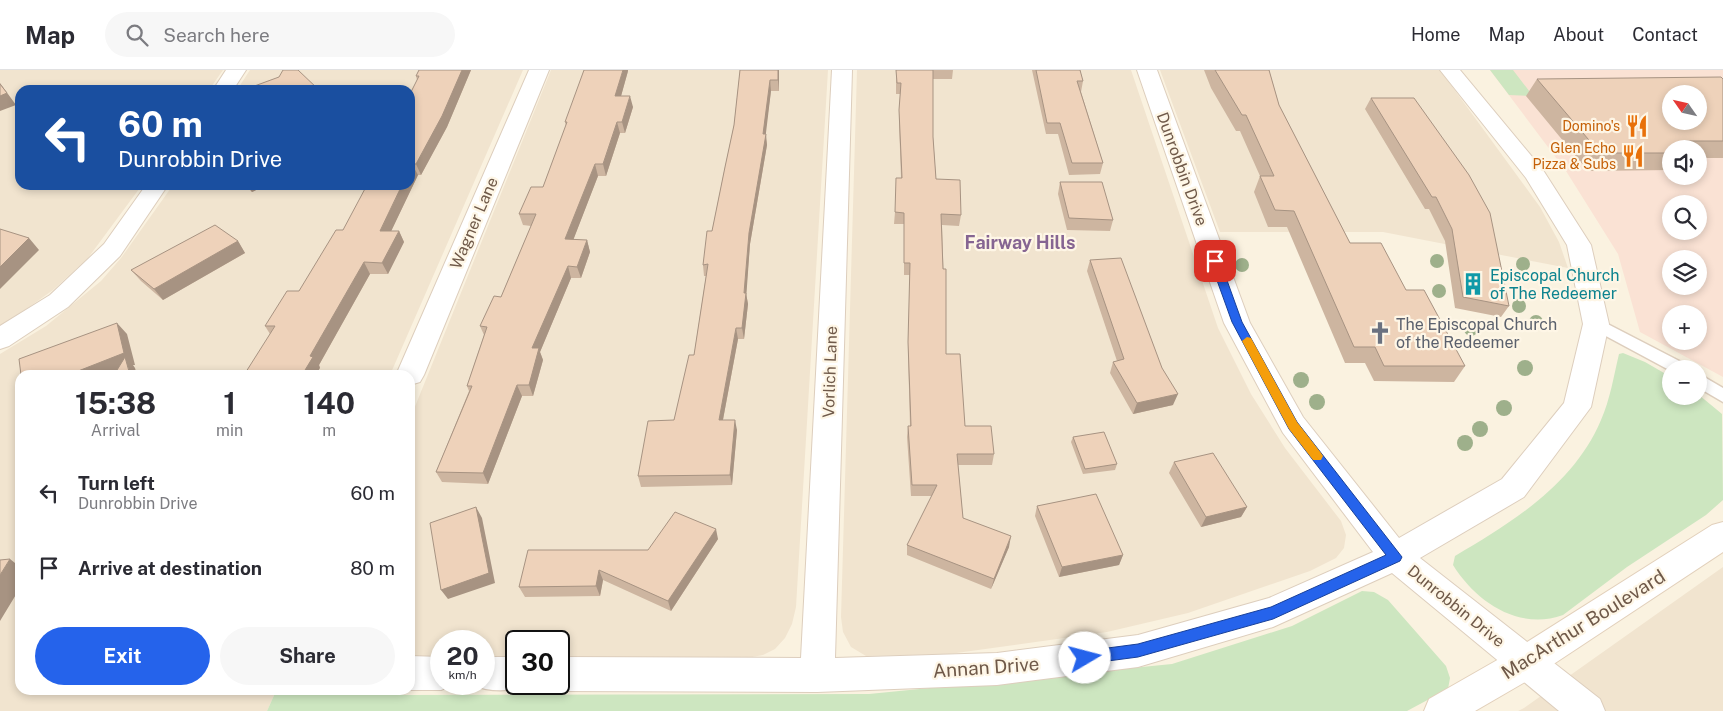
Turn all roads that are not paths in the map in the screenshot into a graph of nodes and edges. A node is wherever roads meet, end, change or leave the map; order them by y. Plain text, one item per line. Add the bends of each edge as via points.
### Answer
1 (236, 70) edge
2 (539, 70) edge
3 (842, 70) edge
4 (1147, 70) edge
5 (1450, 70) edge
6 (226, 85) edge
7 (154, 190) edge
8 (1596, 324) junction
9 (0, 339) edge
10 (1664, 360) edge
11 (412, 370) edge
12 (1707, 385) edge
13 (1723, 396) edge
14 (1723, 535) edge
15 (1395, 557) junction
16 (1525, 663) junction
17 (415, 673) edge
18 (430, 673) edge
19 (570, 674) edge
20 (817, 675) junction
21 (1442, 711) edge
22 (1587, 711) edge

1 - 6 street
2 - 11 street, Wagner Lane
3 - 20 street, Vorlich Lane
4 - 15 street, Dunrobbin Drive via 1237,322 1293,426
5 - 8 street via 1535,175 1579,245
7 - 9 street via 112,250 59,301
8 - 10 lane
8 - 15 street, Annan Drive via 1577,407 1513,488
12 - 13 lane
14 - 16 street, MacArthur Boulevard
15 - 16 street, Dunrobbin Drive
15 - 20 street, Annan Drive via 1273,612 1138,650 998,669
16 - 21 street, MacArthur Boulevard
16 - 22 street, Dunrobbin Drive
17 - 18 street
19 - 20 street, Annan Drive

